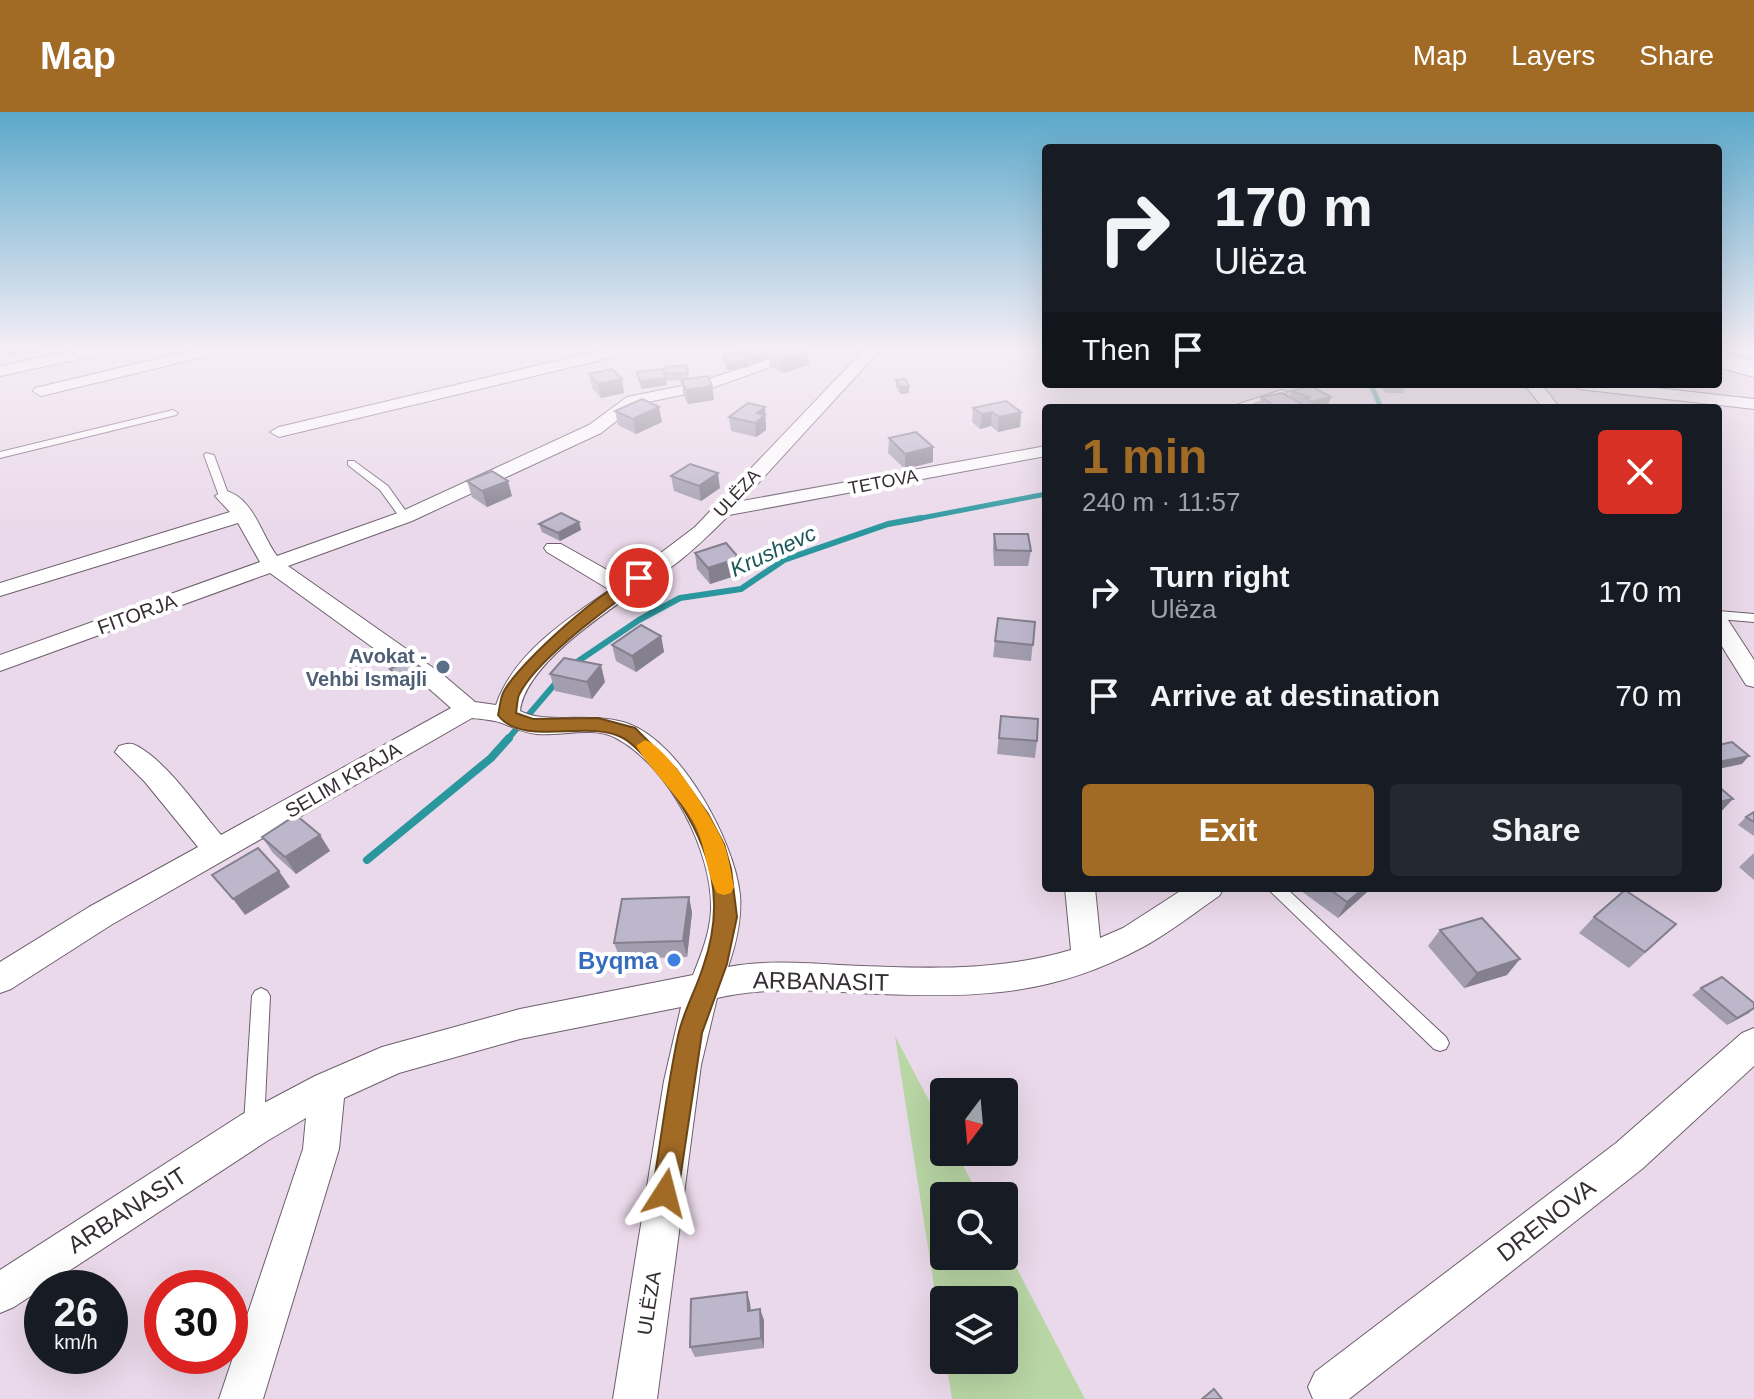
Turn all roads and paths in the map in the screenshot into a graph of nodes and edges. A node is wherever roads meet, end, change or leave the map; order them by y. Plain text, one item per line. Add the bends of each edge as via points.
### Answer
1 (371, 410) edge
2 (620, 410) edge
3 (812, 410) edge
4 (173, 413) dead end
5 (279, 432) dead end
6 (1042, 452) edge
7 (0, 455) edge
8 (209, 455) dead end
9 (351, 463) dead end
10 (224, 496) joint
11 (720, 511) junction
12 (245, 514) junction
13 (405, 517) junction
14 (554, 548) dead end
15 (274, 566) junction
16 (623, 588) junction
17 (0, 590) edge
18 (1722, 615) edge
19 (1754, 618) edge
20 (1722, 628) edge
21 (0, 663) edge
22 (1754, 679) edge
23 (468, 709) junction
24 (519, 721) junction
25 (128, 752) dead end
26 (218, 851) junction
27 (1080, 892) edge
28 (1203, 892) edge
29 (1279, 892) edge
30 (1087, 959) junction
31 (0, 979) edge
32 (705, 988) junction
33 (261, 996) dead end
34 (1440, 1043) dead end
35 (1754, 1044) edge
36 (327, 1088) junction
37 (254, 1128) junction
38 (0, 1293) edge
39 (1330, 1387) dead end
40 (241, 1399) edge
41 (635, 1399) edge

1 - 5 street
2 - 13 street, FITORJA via 595,429
3 - 11 street, ULËZA
4 - 7 lane
6 - 11 street, TETOVA
8 - 10 lane
9 - 13 lane via 384,488
10 - 12 street
11 - 16 street, ULËZA via 682,548
12 - 15 street
12 - 17 street
13 - 15 street, FITORJA
14 - 16 street
15 - 21 street, FITORJA
15 - 23 street
16 - 24 street, ULËZA via 541,657 511,693
18 - 19 lane
20 - 22 street
23 - 24 street
23 - 26 street, SELIM KRAJA
24 - 32 street, ULËZA via 598,724 629,733 670,773 702,819 721,869 726,917
25 - 26 street
26 - 31 street, SELIM KRAJA
27 - 30 street
28 - 30 street, ARBANASIT via 1134,937
29 - 34 lane
30 - 32 street, ARBANASIT via 1003,980 758,978
32 - 36 street, ARBANASIT via 448,1041
32 - 41 street, ULËZA via 688,1046
33 - 37 lane
35 - 39 street, DRENOVA via 1629,1156
36 - 37 street, ARBANASIT
36 - 40 street via 321,1149
37 - 38 street, ARBANASIT

